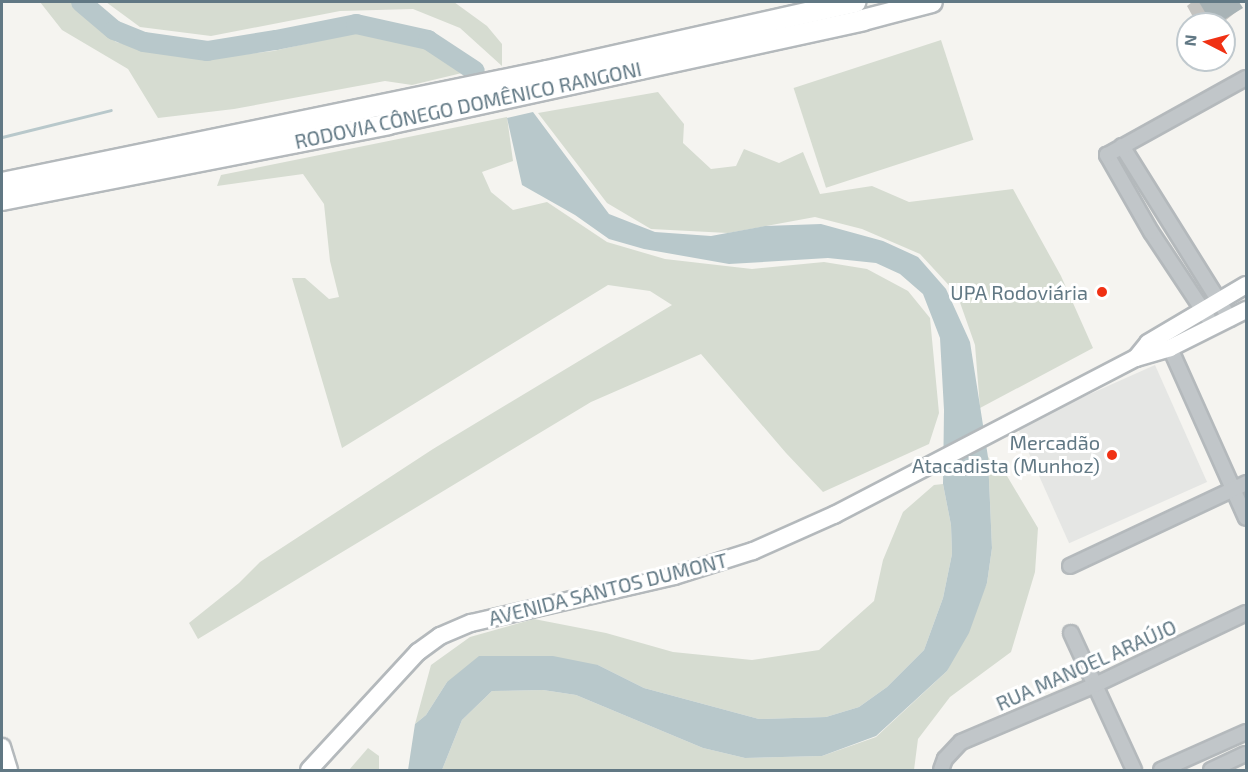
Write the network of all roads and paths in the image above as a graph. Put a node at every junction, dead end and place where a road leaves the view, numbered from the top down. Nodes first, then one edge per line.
1 (855, 2) edge
2 (932, 2) edge
3 (1246, 78) edge
4 (548, 80) junction
5 (1122, 146) junction
6 (94, 181) junction
7 (2, 183) edge
8 (2, 200) edge
9 (2, 208) edge
10 (1246, 285) edge
11 (1218, 301) junction
12 (1246, 310) edge
13 (1203, 311) junction
14 (1230, 319) junction
15 (1214, 327) junction
16 (1170, 348) junction
17 (1136, 358) junction
18 (1246, 483) edge
19 (1233, 489) junction
20 (1246, 518) edge
21 (1070, 566) dead end
22 (1246, 613) edge
23 (1071, 633) dead end
24 (1095, 685) junction
25 (1246, 732) edge
26 (2, 747) edge
27 (1246, 754) edge
28 (943, 765) edge
29 (9, 771) edge
30 (309, 771) edge
31 (1134, 771) edge
32 (1161, 771) edge
33 (1211, 771) edge

1 - 4 highway, RODOVIA CÔNEGO DOMÊNICO RANGONI
2 - 4 highway, RODOVIA CÔNEGO DOMÊNICO RANGONI
3 - 5 street
4 - 6 highway, RODOVIA CÔNEGO DOMÊNICO RANGONI
4 - 7 highway, RODOVIA CÔNEGO DOMÊNICO RANGONI
5 - 11 street
5 - 13 street
6 - 8 highway, RODOVIA CÔNEGO DOMÊNICO RANGONI
6 - 9 highway
10 - 11 main road, AVENIDA SANTOS DUMONT
11 - 13 main road, AVENIDA SANTOS DUMONT
11 - 14 street
12 - 14 main road, AVENIDA SANTOS DUMONT
13 - 15 street
13 - 17 main road, AVENIDA SANTOS DUMONT
14 - 15 main road, AVENIDA SANTOS DUMONT
15 - 16 main road, AVENIDA SANTOS DUMONT
16 - 17 main road, AVENIDA SANTOS DUMONT
16 - 19 street
17 - 30 main road, AVENIDA SANTOS DUMONT
18 - 19 street
19 - 20 street
19 - 21 street
22 - 24 street, RUA MANOEL ARAÚJO
23 - 24 street
24 - 28 street, RUA MANOEL ARAÚJO
24 - 31 street
25 - 32 street
26 - 29 main road
27 - 33 street

